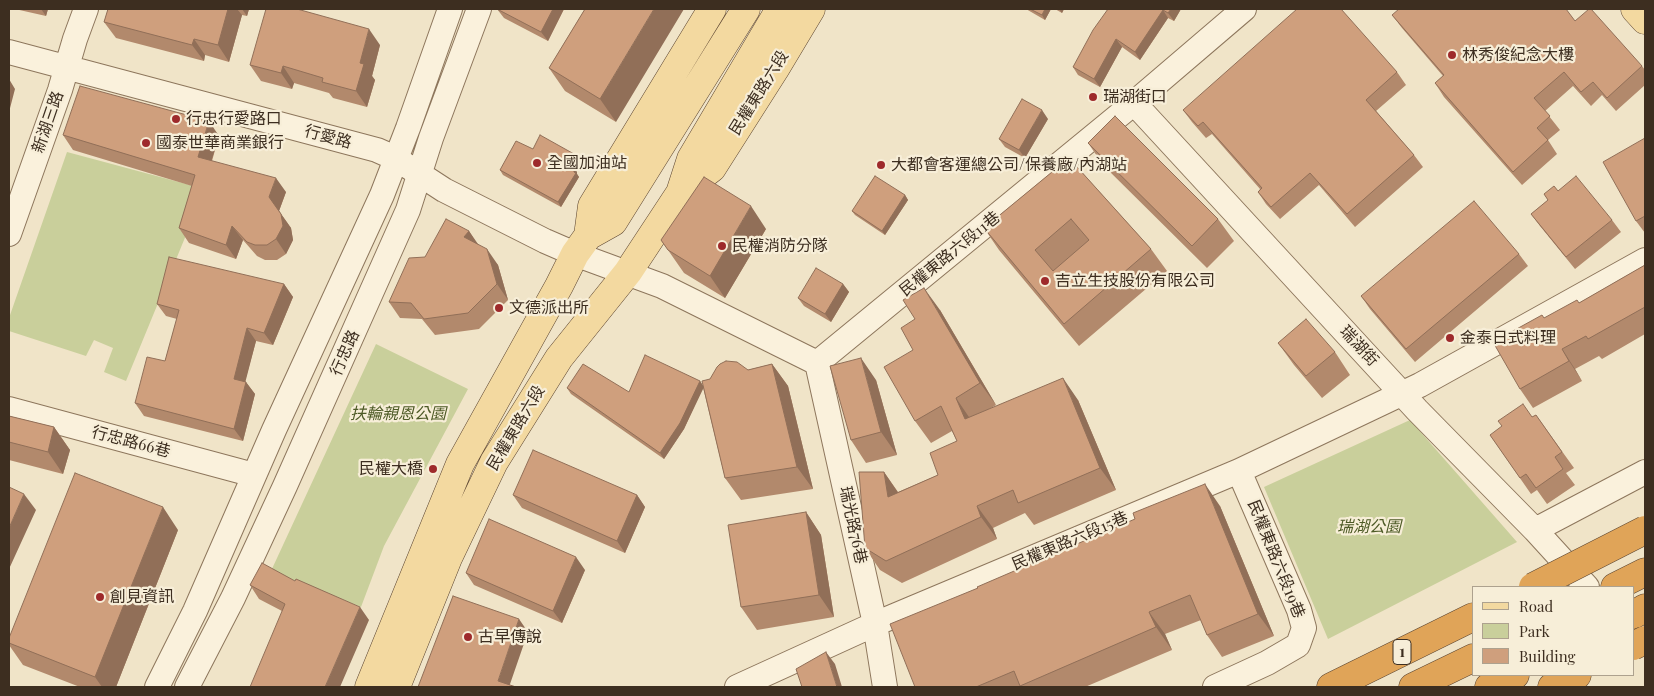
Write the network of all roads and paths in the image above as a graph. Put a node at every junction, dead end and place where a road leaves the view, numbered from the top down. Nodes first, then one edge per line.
1 (86, 9) edge
2 (450, 9) edge
3 (479, 9) edge
4 (712, 9) edge
5 (780, 9) edge
6 (811, 9) edge
7 (1244, 9) edge
8 (1635, 9) edge
9 (740, 19) edge
10 (1645, 20) edge
11 (9, 52) edge
12 (67, 67) junction
13 (1134, 103) junction
14 (396, 158) junction
15 (420, 173) junction
16 (680, 193) junction
17 (9, 234) edge
18 (582, 245) junction
19 (1645, 260) edge
20 (628, 272) junction
21 (817, 363) junction
22 (1402, 393) junction
23 (9, 409) edge
24 (1239, 471) junction
25 (1645, 472) edge
26 (254, 476) junction
27 (1535, 530) junction
28 (1645, 530) edge
29 (1645, 572) edge
30 (1536, 586) edge
31 (1586, 586) edge
32 (1617, 586) edge
33 (1645, 608) edge
34 (1634, 614) edge
35 (1472, 617) edge
36 (874, 624) junction
37 (1634, 639) edge
38 (1645, 652) edge
39 (1472, 658) edge
40 (1513, 676) edge
41 (1575, 676) edge
42 (157, 687) edge
43 (187, 687) edge
44 (369, 687) edge
45 (396, 687) edge
46 (737, 687) edge
47 (886, 687) edge
48 (1215, 687) edge
49 (1331, 687) edge
50 (1413, 687) edge
51 (1489, 687) edge
52 (1552, 687) edge

1 - 12 street, 新湖三路
2 - 14 street, 行忠路
3 - 15 street, 行忠路
4 - 18 main road, 民權東路六段
5 - 16 main road, 民權東路六段
6 - 16 main road, 民權東路六段
7 - 13 street, 民權東路六段11巷
8 - 10 main road
9 - 18 main road
11 - 12 street, 行愛路
12 - 14 street, 行愛路
12 - 17 street, 新湖三路
13 - 21 street, 民權東路六段11巷
13 - 22 street, 瑞湖街
14 - 15 street, 行愛路
14 - 26 street, 行忠路
15 - 18 street, 行愛路
15 - 43 street, 行忠路
16 - 20 main road, 民權東路六段
18 - 20 street, 行愛路
18 - 44 main road, 民權東路六段
19 - 22 street, 民權東路六段15巷
20 - 21 street
20 - 45 main road, 民權東路六段
21 - 36 street, 瑞光路76巷
22 - 24 street, 民權東路六段15巷
22 - 27 street, 瑞湖街
23 - 26 street, 行忠路66巷
24 - 36 street, 民權東路六段15巷
24 - 48 street, 民權東路六段19巷
25 - 27 street
26 - 42 street, 行忠路
27 - 31 street, 瑞湖街
28 - 30 highway, bridge
29 - 32 highway
33 - 34 highway
35 - 49 highway, 1
36 - 46 street, 民權東路六段15巷
36 - 47 street, 瑞光路76巷
37 - 38 street
39 - 50 highway, 1
40 - 51 highway
41 - 52 highway

